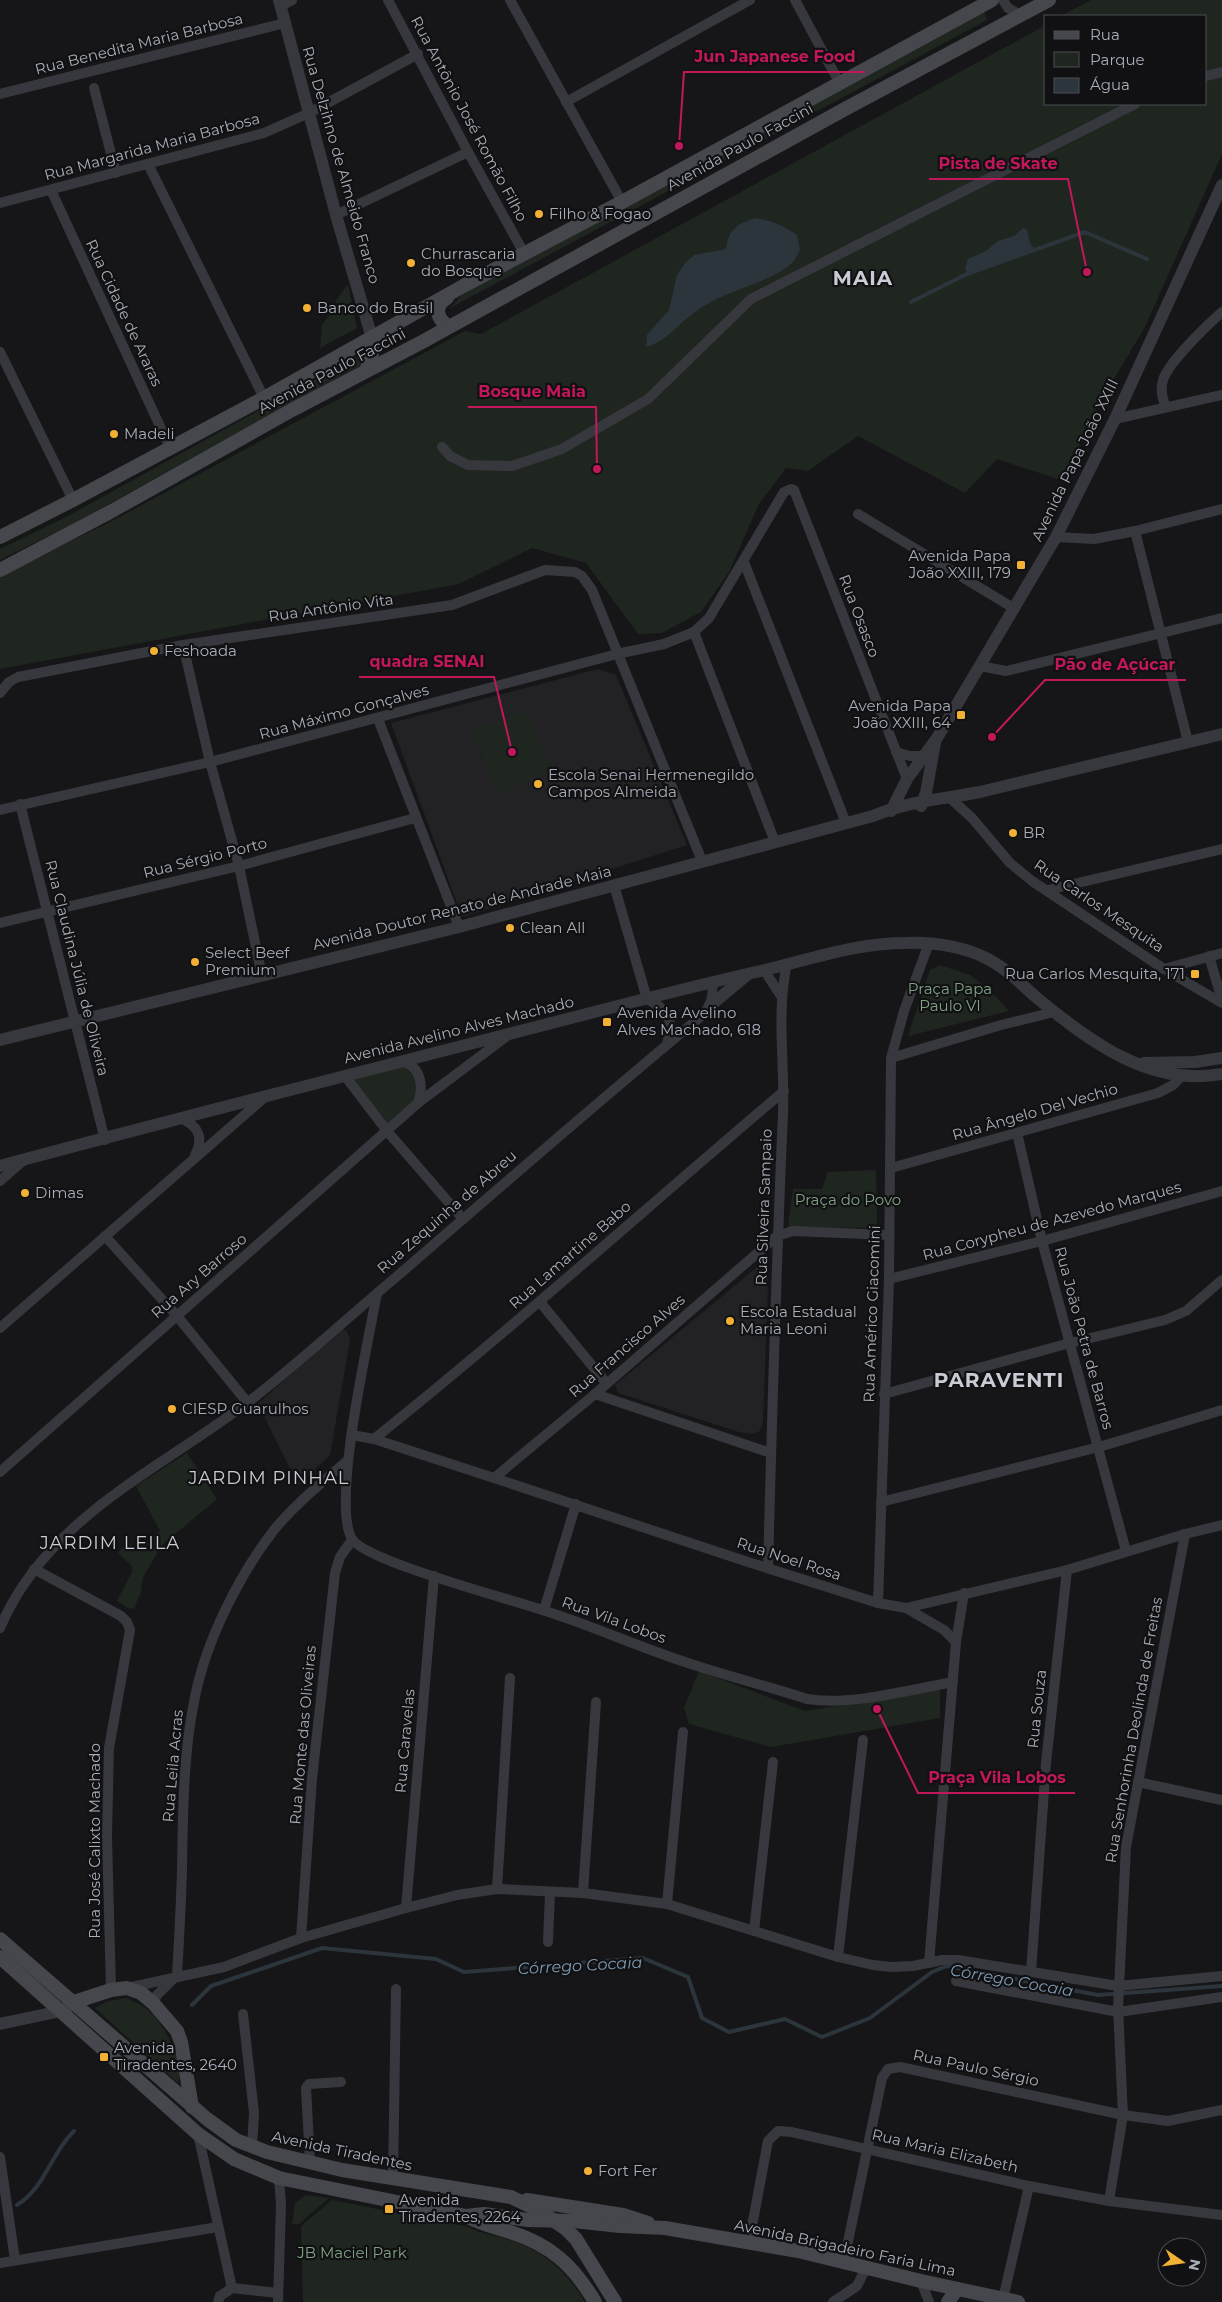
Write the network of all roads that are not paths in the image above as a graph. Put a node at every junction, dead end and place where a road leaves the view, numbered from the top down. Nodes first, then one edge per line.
1 (292, 0) edge
2 (388, 0) edge
3 (750, 0) edge
4 (795, 0) edge
5 (992, 0) edge
6 (1003, 0) edge
7 (1049, 0) edge
8 (514, 1) edge
9 (280, 3) edge
10 (1022, 15) junction
11 (285, 23) junction
12 (418, 54) junction
13 (1222, 72) edge
14 (1207, 76) edge
15 (839, 82) junction
16 (94, 88) dead end
17 (0, 94) edge
18 (566, 102) junction
19 (1133, 105) edge
20 (309, 113) junction
21 (468, 152) junction
22 (148, 164) junction
23 (116, 173) junction
24 (1222, 185) edge
25 (51, 190) junction
26 (622, 202) junction
27 (0, 203) edge
28 (336, 215) junction
29 (524, 253) junction
30 (464, 285) junction
31 (1222, 312) edge
32 (448, 326) junction
33 (372, 338) junction
34 (1, 358) edge
35 (366, 371) junction
36 (1222, 395) edge
37 (264, 398) junction
38 (1166, 407) junction
39 (1115, 419) junction
40 (442, 447) dead end
41 (170, 448) junction
42 (794, 490) joint
43 (74, 500) junction
44 (1222, 509) edge
45 (858, 514) dead end
46 (1059, 531) junction
47 (1135, 531) junction
48 (0, 537) edge
49 (744, 562) junction
50 (0, 570) edge
51 (733, 579) junction
52 (753, 587) junction
53 (1015, 609) junction
54 (1222, 618) edge
55 (694, 632) junction
56 (1161, 635) junction
57 (182, 645) junction
58 (617, 654) junction
59 (984, 665) junction
60 (0, 693) edge
61 (378, 719) junction
62 (1222, 734) edge
63 (937, 738) junction
64 (1188, 742) junction
65 (896, 752) junction
66 (922, 756) junction
67 (210, 762) junction
68 (907, 779) junction
69 (950, 798) junction
70 (20, 804) junction
71 (922, 804) junction
72 (0, 810) edge
73 (892, 812) junction
74 (415, 818) junction
75 (846, 823) junction
76 (775, 842) junction
77 (1222, 849) edge
78 (702, 861) junction
79 (239, 866) junction
80 (614, 885) junction
81 (1048, 890) junction
82 (48, 911) junction
83 (0, 923) edge
84 (459, 926) junction
85 (929, 943) junction
86 (1222, 953) edge
87 (1209, 956) junction
88 (788, 964) junction
89 (1164, 969) junction
90 (764, 970) junction
91 (750, 972) junction
92 (262, 976) junction
93 (712, 982) junction
94 (781, 996) junction
95 (647, 999) junction
96 (1222, 1002) edge
97 (710, 1006) junction
98 (1054, 1012) junction
99 (74, 1022) junction
100 (509, 1034) junction
101 (0, 1040) edge
102 (667, 1044) junction
103 (891, 1058) junction
104 (1222, 1058) edge
105 (398, 1062) junction
106 (1139, 1063) junction
107 (1222, 1074) edge
108 (345, 1076) junction
109 (1182, 1076) junction
110 (784, 1091) junction
111 (264, 1097) junction
112 (418, 1103) junction
113 (179, 1118) junction
114 (387, 1131) junction
115 (1017, 1133) junction
116 (104, 1140) junction
117 (194, 1157) junction
118 (25, 1160) junction
119 (0, 1166) edge
120 (892, 1168) junction
121 (0, 1181) edge
122 (1222, 1191) edge
123 (463, 1219) junction
124 (889, 1235) junction
125 (105, 1236) junction
126 (777, 1236) junction
127 (1042, 1241) junction
128 (889, 1279) junction
129 (1222, 1280) edge
130 (377, 1292) junction
131 (540, 1302) junction
132 (177, 1316) junction
133 (0, 1328) edge
134 (1070, 1343) junction
135 (607, 1384) junction
136 (595, 1394) junction
137 (884, 1394) junction
138 (247, 1402) junction
139 (1222, 1410) edge
140 (352, 1435) junction
141 (374, 1439) junction
142 (1099, 1447) junction
143 (771, 1453) junction
144 (348, 1460) junction
145 (0, 1472) edge
146 (494, 1478) junction
147 (881, 1502) junction
148 (576, 1504) junction
149 (1222, 1525) edge
150 (1185, 1534) junction
151 (352, 1540) junction
152 (1126, 1551) junction
153 (768, 1568) junction
154 (34, 1570) junction
155 (1067, 1570) junction
156 (434, 1576) junction
157 (964, 1594) junction
158 (878, 1603) junction
159 (906, 1608) junction
160 (544, 1610) junction
161 (0, 1628) edge
162 (956, 1642) junction
163 (510, 1678) dead end
164 (953, 1682) junction
165 (596, 1702) dead end
166 (683, 1732) dead end
167 (863, 1740) dead end
168 (773, 1762) dead end
169 (1138, 1782) junction
170 (1222, 1800) edge
171 (497, 1889) junction
172 (550, 1893) junction
173 (583, 1893) junction
174 (667, 1904) junction
175 (406, 1908) junction
176 (754, 1931) junction
177 (301, 1938) junction
178 (0, 1939) edge
179 (548, 1942) dead end
180 (0, 1957) edge
181 (838, 1957) junction
182 (928, 1963) junction
183 (1031, 1972) junction
184 (177, 1976) junction
185 (1222, 1976) edge
186 (956, 1981) dead end
187 (127, 1988) junction
188 (396, 1989) dead end
189 (1118, 1989) junction
190 (111, 1990) junction
191 (1222, 1998) edge
192 (74, 2002) junction
193 (153, 2003) junction
194 (1118, 2009) junction
195 (61, 2011) junction
196 (243, 2014) dead end
197 (0, 2024) edge
198 (341, 2082) dead end
199 (192, 2107) junction
200 (1222, 2110) edge
201 (1123, 2115) junction
202 (198, 2134) junction
203 (252, 2147) junction
204 (869, 2150) junction
205 (0, 2157) edge
206 (310, 2162) junction
207 (393, 2179) junction
208 (285, 2180) junction
209 (1029, 2186) junction
210 (511, 2198) junction
211 (3, 2199) edge
212 (1109, 2200) junction
213 (1222, 2215) edge
214 (466, 2216) junction
215 (556, 2220) junction
216 (218, 2228) junction
217 (665, 2228) junction
218 (749, 2242) junction
219 (15, 2260) junction
220 (844, 2261) junction
221 (0, 2263) edge
222 (866, 2268) junction
223 (921, 2281) junction
224 (232, 2288) junction
225 (958, 2289) junction
226 (278, 2298) edge
227 (1003, 2299) junction
228 (218, 2302) edge
229 (595, 2302) edge
230 (615, 2302) edge
231 (833, 2302) edge
232 (929, 2302) edge
233 (948, 2302) edge
234 (1018, 2302) edge

1 - 9 street
2 - 12 street, Rua Antônio José Romão Filho
3 - 18 street
4 - 15 street
5 - 15 main road, Avenida Paulo Faccini
6 - 10 street
7 - 10 main road, Avenida Paulo Faccini
8 - 18 street
9 - 11 street, Rua Delzihno de Almeido Franco
10 - 32 main road, Avenida Paulo Faccini
11 - 17 street, Rua Benedita Maria Barbosa
11 - 20 street, Rua Delzihno de Almeido Franco
12 - 20 street, Rua Margarida Maria Barbosa
12 - 21 street, Rua Antônio José Romão Filho
13 - 14 street
15 - 26 main road, Avenida Paulo Faccini
16 - 23 street
18 - 26 street
19 - 40 street
20 - 22 street, Rua Margarida Maria Barbosa
20 - 28 street, Rua Delzihno de Almeido Franco
21 - 28 street
21 - 29 street, Rua Antônio José Romão Filho
22 - 23 street, Rua Margarida Maria Barbosa
22 - 37 street
23 - 25 street, Rua Margarida Maria Barbosa
24 - 39 street, Avenida Papa João XXIII
25 - 27 street, Rua Margarida Maria Barbosa
25 - 41 street, Rua Cidade de Araras
26 - 29 main road, Avenida Paulo Faccini
28 - 33 street, Rua Delzihno de Almeido Franco
29 - 30 main road, Avenida Paulo Faccini
30 - 32 main road
30 - 33 main road, Avenida Paulo Faccini
31 - 38 street
32 - 35 main road, Avenida Paulo Faccini
33 - 35 main road
33 - 37 main road, Avenida Paulo Faccini
34 - 43 street
35 - 50 main road, Avenida Paulo Faccini
36 - 38 street
37 - 41 main road, Avenida Paulo Faccini
38 - 39 street
39 - 46 street, Avenida Papa João XXIII
41 - 43 main road, Avenida Paulo Faccini
42 - 49 street, Rua Máximo Gonçalves
42 - 65 street, Rua Osasco
43 - 48 main road, Avenida Paulo Faccini
44 - 47 street
45 - 53 street
46 - 47 street
46 - 53 street, Avenida Papa João XXIII
47 - 56 street
49 - 51 street, Rua Máximo Gonçalves
49 - 52 street
51 - 52 street
51 - 55 street, Rua Máximo Gonçalves
52 - 75 street
53 - 59 street, Avenida Papa João XXIII
54 - 56 street
55 - 58 street, Rua Máximo Gonçalves
55 - 76 street
56 - 59 street
56 - 64 street
57 - 58 street, Rua Antônio Vita
57 - 60 street, Rua Antônio Vita
57 - 67 street
58 - 61 street, Rua Máximo Gonçalves
58 - 78 street, Rua Antônio Vita
59 - 63 street, Avenida Papa João XXIII
61 - 67 street, Rua Máximo Gonçalves
61 - 74 street
62 - 64 street, Avenida Doutor Renato de Andrade Maia
63 - 66 street, Avenida Papa João XXIII
63 - 71 street, Avenida Papa João XXIII
64 - 69 street, Avenida Doutor Renato de Andrade Maia
65 - 66 street
65 - 68 street, Rua Osasco
66 - 68 street, Avenida Papa João XXIII
67 - 70 street, Rua Máximo Gonçalves
67 - 79 street
68 - 73 street, Avenida Papa João XXIII
69 - 71 street, Avenida Doutor Renato de Andrade Maia
69 - 81 street, Rua Carlos Mesquita
70 - 72 street, Rua Máximo Gonçalves
70 - 82 street, Rua Claudina Júlia de Oliveira
71 - 73 street, Avenida Doutor Renato de Andrade Maia
73 - 75 street, Avenida Doutor Renato de Andrade Maia
74 - 79 street, Rua Sérgio Porto
74 - 84 street
75 - 76 street, Avenida Doutor Renato de Andrade Maia
76 - 78 street, Avenida Doutor Renato de Andrade Maia
77 - 81 street
78 - 80 street, Avenida Doutor Renato de Andrade Maia
79 - 82 street, Rua Sérgio Porto
79 - 92 street
80 - 84 street, Avenida Doutor Renato de Andrade Maia
80 - 95 street
81 - 89 street, Rua Carlos Mesquita
82 - 83 street, Rua Sérgio Porto
82 - 99 street, Rua Claudina Júlia de Oliveira
84 - 92 street, Avenida Doutor Renato de Andrade Maia
85 - 88 street, Avenida Avelino Alves Machado
85 - 98 street, Avenida Avelino Alves Machado
85 - 103 street, Rua Américo Giacomini
86 - 87 street
87 - 89 street
87 - 96 street
88 - 90 street, Avenida Avelino Alves Machado
88 - 94 street, Rua Silveira Sampaio
89 - 96 street, Rua Carlos Mesquita
90 - 91 street, Avenida Avelino Alves Machado
90 - 94 street
91 - 93 street, Avenida Avelino Alves Machado
91 - 97 street
92 - 99 street, Avenida Doutor Renato de Andrade Maia
93 - 95 street, Avenida Avelino Alves Machado
93 - 97 street
94 - 110 street, Rua Silveira Sampaio
95 - 100 street, Avenida Avelino Alves Machado
95 - 102 street
97 - 102 street, Rua Zequinha de Abreu
98 - 103 street
98 - 106 street, Avenida Avelino Alves Machado
99 - 101 street, Avenida Doutor Renato de Andrade Maia
99 - 116 street, Rua Claudina Júlia de Oliveira
100 - 105 street, Avenida Avelino Alves Machado
100 - 112 street, Rua Ary Barroso
102 - 123 street, Rua Zequinha de Abreu
103 - 120 street, Rua Américo Giacomini
104 - 106 street
105 - 108 street, Avenida Avelino Alves Machado
105 - 112 street
106 - 109 street, Avenida Avelino Alves Machado
107 - 109 street, Avenida Avelino Alves Machado
108 - 111 street, Avenida Avelino Alves Machado
108 - 114 street
109 - 115 street, Rua Ângelo Del Vechio
110 - 126 street, Rua Silveira Sampaio
110 - 131 street, Rua Lamartine Babo
111 - 113 street, Avenida Avelino Alves Machado
111 - 117 street
112 - 114 street, Rua Ary Barroso
113 - 116 street, Avenida Avelino Alves Machado
113 - 117 street
114 - 123 street
114 - 132 street, Rua Ary Barroso
115 - 120 street, Rua Ângelo Del Vechio
115 - 127 street, Rua João Petra de Barros
116 - 118 street, Avenida Avelino Alves Machado
117 - 125 street
118 - 119 street, Avenida Avelino Alves Machado
118 - 121 street
120 - 124 street, Rua Américo Giacomini
122 - 127 street, Rua Corypheu de Azevedo Marques
123 - 130 street, Rua Zequinha de Abreu
124 - 126 street
124 - 128 street, Rua Américo Giacomini
125 - 132 street
125 - 133 street
126 - 135 street, Rua Francisco Alves
126 - 143 street, Rua Silveira Sampaio
127 - 128 street, Rua Corypheu de Azevedo Marques
127 - 134 street, Rua João Petra de Barros
128 - 137 street, Rua Américo Giacomini
129 - 134 street
130 - 138 street, Rua Zequinha de Abreu
130 - 140 street
131 - 135 street
131 - 141 street, Rua Lamartine Babo
132 - 138 street
132 - 145 street, Rua Ary Barroso
134 - 137 street
134 - 142 street, Rua João Petra de Barros
135 - 136 street, Rua Francisco Alves
136 - 143 street
136 - 146 street, Rua Francisco Alves
137 - 147 street, Rua Américo Giacomini
138 - 154 street, Rua Zequinha de Abreu
139 - 142 street
140 - 141 street, Rua Noel Rosa
140 - 144 street
141 - 146 street, Rua Noel Rosa
142 - 147 street
142 - 152 street, Rua João Petra de Barros
143 - 153 street, Rua Silveira Sampaio
144 - 151 street
144 - 184 street, Rua Leila Acras
146 - 148 street, Rua Noel Rosa
147 - 158 street, Rua Américo Giacomini
148 - 153 street, Rua Noel Rosa
148 - 160 street
149 - 150 street, Rua Noel Rosa
150 - 152 street, Rua Noel Rosa
150 - 169 street, Rua Senhorinha Deolinda de Freitas
151 - 156 street, Rua Vila Lobos
151 - 177 street, Rua Monte das Oliveiras
152 - 155 street, Rua Noel Rosa
153 - 158 street, Rua Noel Rosa
154 - 161 street, Rua Zequinha de Abreu
154 - 190 street, Rua José Calixto Machado
155 - 157 street, Rua Noel Rosa
155 - 183 street, Rua Souza
156 - 160 street, Rua Vila Lobos
156 - 175 street, Rua Caravelas
157 - 159 street, Rua Noel Rosa
157 - 162 street
158 - 159 street, Rua Noel Rosa
159 - 162 street
160 - 164 street, Rua Vila Lobos
162 - 164 street
163 - 171 street
164 - 182 street
165 - 173 street
166 - 174 street
167 - 181 street
168 - 176 street
169 - 170 street
169 - 189 street, Rua Senhorinha Deolinda de Freitas
171 - 172 street
171 - 175 street
172 - 173 street
172 - 179 street
173 - 174 street
174 - 176 street
175 - 177 street
176 - 181 street
177 - 184 street
178 - 192 main road, Avenida Tiradentes
180 - 195 main road
181 - 182 street
182 - 183 street
183 - 189 street
184 - 187 street
184 - 193 street
185 - 189 street
186 - 194 street
187 - 190 main road
187 - 193 main road
188 - 207 street
189 - 194 street, Rua Senhorinha Deolinda de Freitas
190 - 192 main road
191 - 194 street
192 - 195 street
192 - 199 main road, Avenida Tiradentes
193 - 199 main road
194 - 201 street, Rua Senhorinha Deolinda de Freitas
195 - 197 street
195 - 202 main road
196 - 203 street
198 - 206 street
199 - 203 main road, Avenida Tiradentes
200 - 201 street, Rua Paulo Sérgio
201 - 204 street, Rua Paulo Sérgio
201 - 212 street, Rua Senhorinha Deolinda de Freitas
202 - 208 main road
202 - 216 street
203 - 206 main road, Avenida Tiradentes
204 - 209 street, Rua Maria Elizabeth
204 - 218 street, Rua Maria Elizabeth
204 - 220 street, Rua Paulo Sérgio
205 - 211 street
206 - 207 main road, Avenida Tiradentes
207 - 210 main road, Avenida Tiradentes
208 - 214 main road
208 - 226 street
209 - 212 street, Rua Maria Elizabeth
209 - 227 street
210 - 215 main road, Avenida Tiradentes
210 - 217 main road, Avenida Brigadeiro Faria Lima
211 - 219 street
212 - 213 street, Rua Maria Elizabeth
214 - 215 main road, Avenida Brigadeiro Faria Lima
214 - 229 main road
215 - 217 main road, Avenida Brigadeiro Faria Lima
215 - 230 main road, Avenida Tiradentes
216 - 219 street
216 - 224 street
217 - 218 main road, Avenida Brigadeiro Faria Lima
218 - 220 main road, Avenida Brigadeiro Faria Lima
219 - 221 street
220 - 222 main road, Avenida Brigadeiro Faria Lima
222 - 223 main road, Avenida Brigadeiro Faria Lima
222 - 231 street
223 - 225 main road, Avenida Brigadeiro Faria Lima
223 - 232 street
224 - 226 street
224 - 228 street
225 - 227 main road, Avenida Brigadeiro Faria Lima
225 - 233 main road
227 - 234 main road, Avenida Brigadeiro Faria Lima

